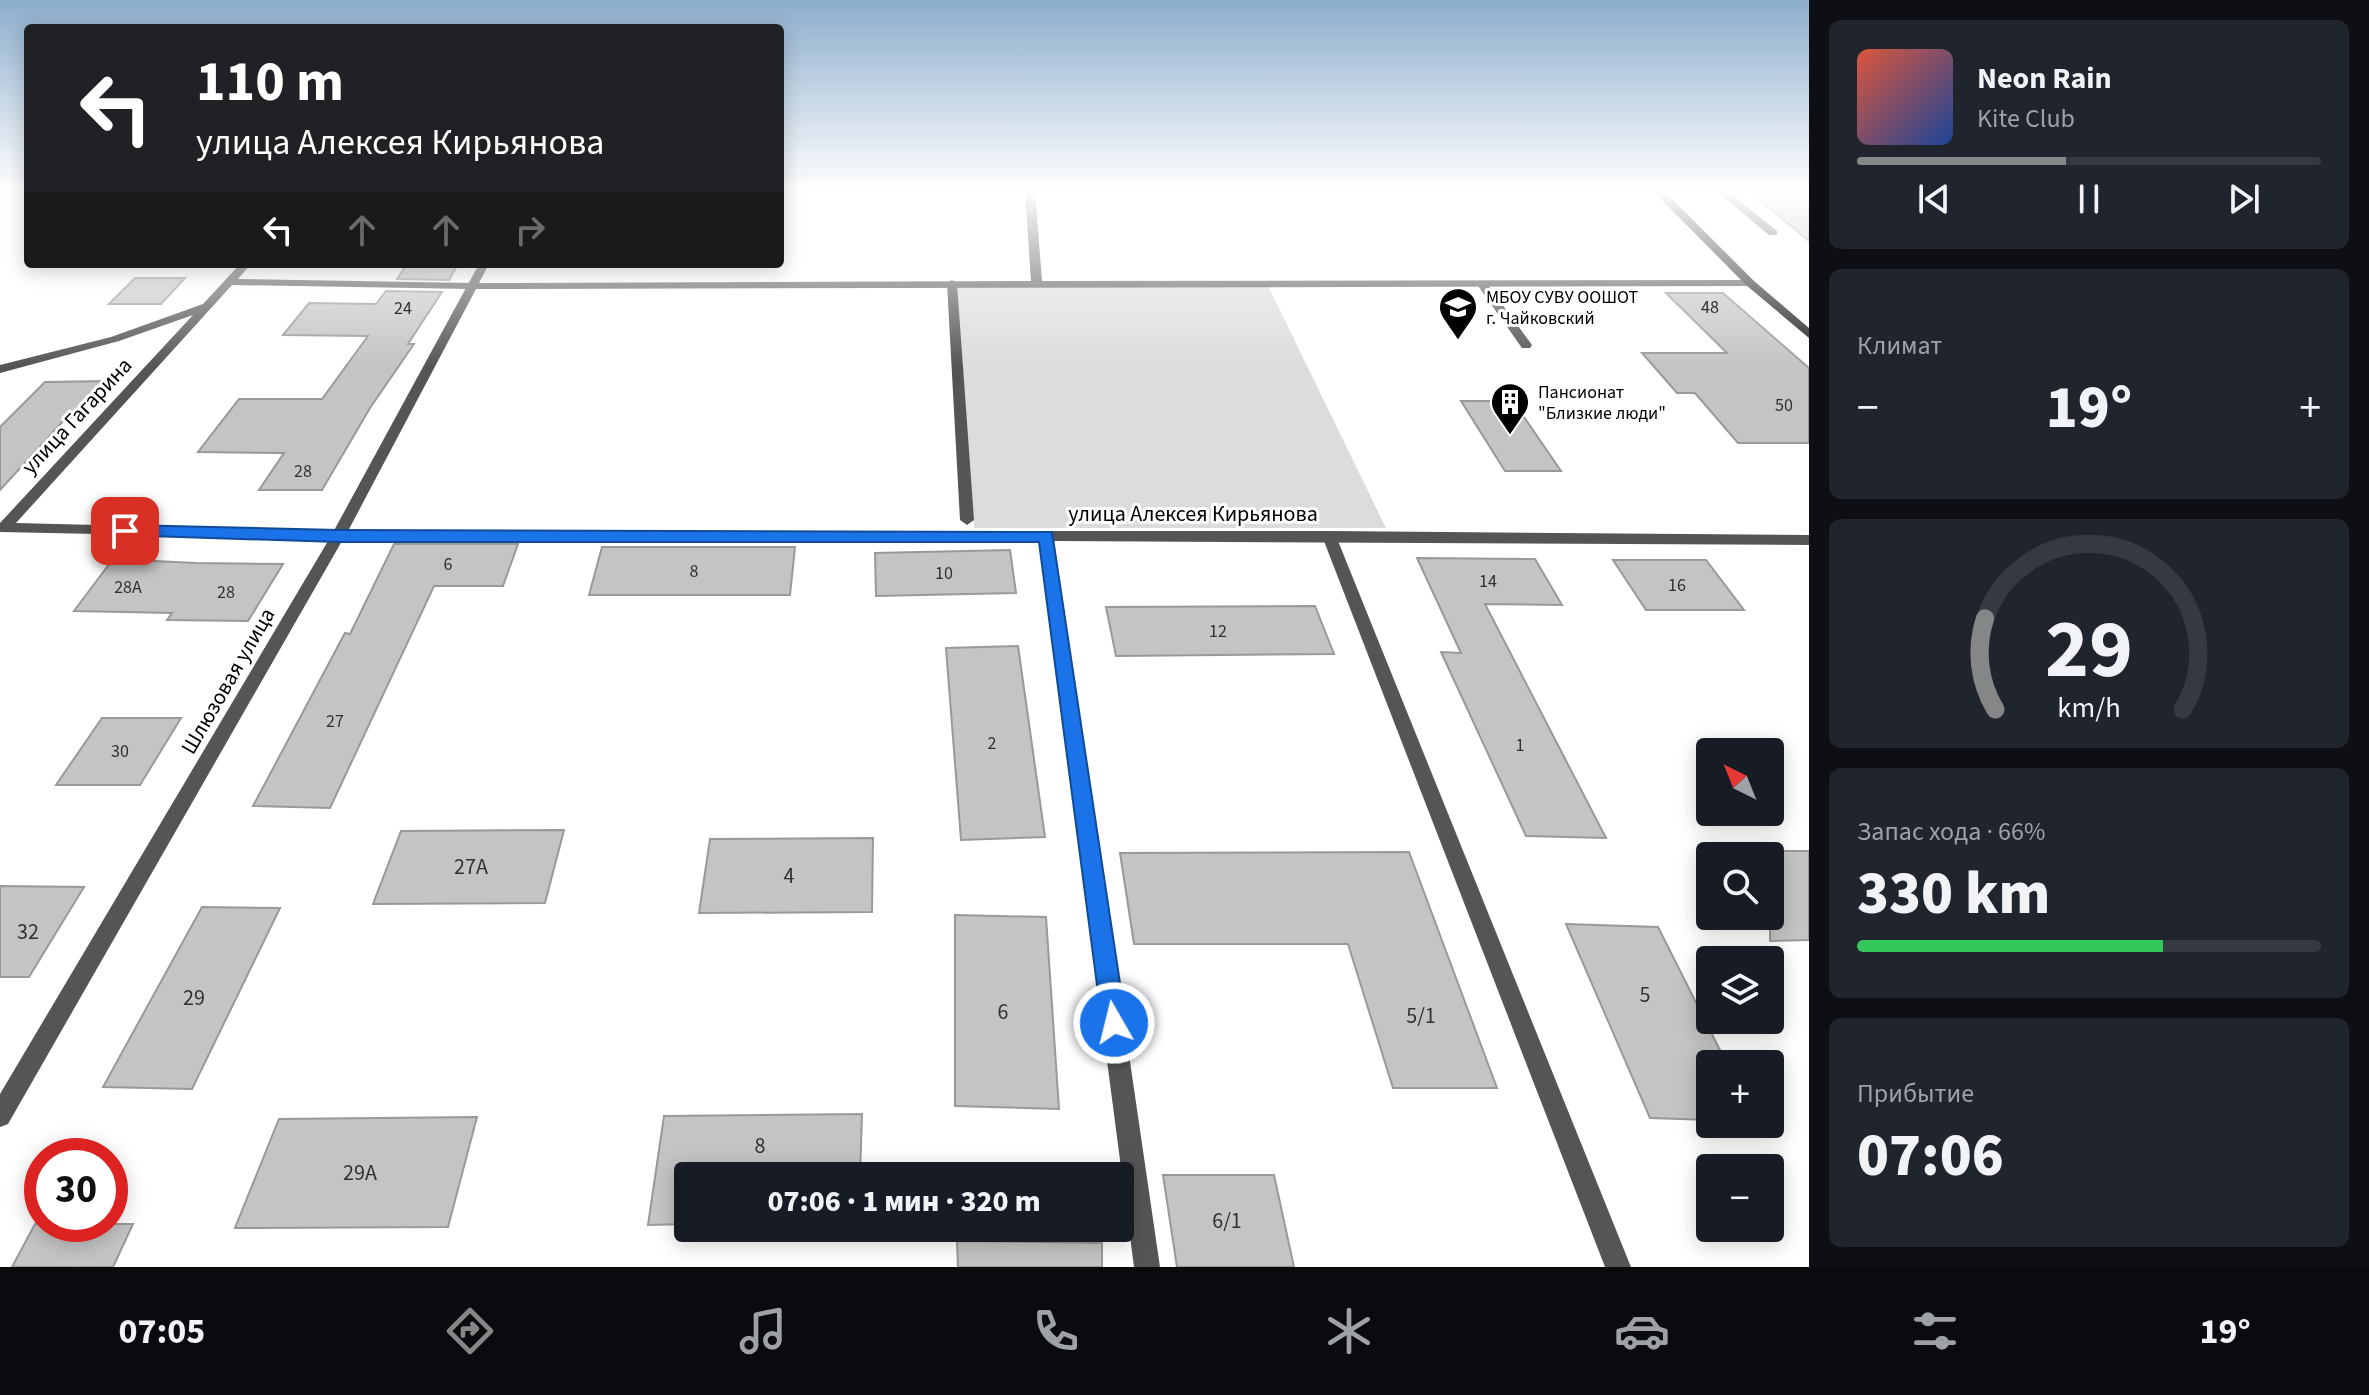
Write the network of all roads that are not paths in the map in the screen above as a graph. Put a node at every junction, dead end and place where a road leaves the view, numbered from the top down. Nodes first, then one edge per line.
1 (1034, 249) edge
2 (1716, 249) edge
3 (243, 268) edge
4 (482, 268) edge
5 (231, 282) junction
6 (952, 283) junction
7 (1037, 283) junction
8 (1481, 283) junction
9 (1750, 283) junction
10 (472, 286) junction
11 (210, 305) junction
12 (1809, 334) edge
13 (1526, 345) dead end
14 (0, 369) edge
15 (967, 520) dead end
16 (338, 536) junction
17 (1046, 536) junction
18 (1329, 536) junction
19 (1809, 540) edge
20 (0, 1116) edge
21 (1147, 1267) edge
22 (1618, 1267) edge

1 - 7 street
2 - 9 main road
3 - 5 street, улица Гагарина
4 - 10 street, Шлюзовая улица
5 - 10 street
5 - 11 street, улица Гагарина
6 - 7 street
6 - 10 street
6 - 15 street
7 - 8 street
8 - 9 street
8 - 13 street
9 - 12 main road
10 - 16 street, Шлюзовая улица
11 - 14 street
11 - 16 street, улица Гагарина
16 - 17 street, улица Алексея Кирьянова
16 - 20 street, Шлюзовая улица
17 - 18 street, улица Алексея Кирьянова
17 - 21 street
18 - 19 street, улица Алексея Кирьянова
18 - 22 street

